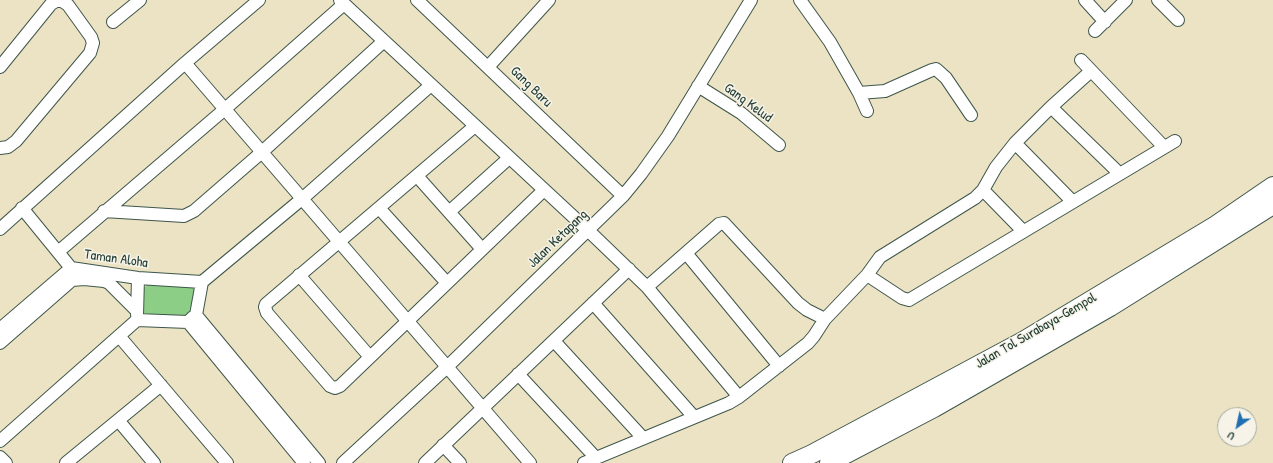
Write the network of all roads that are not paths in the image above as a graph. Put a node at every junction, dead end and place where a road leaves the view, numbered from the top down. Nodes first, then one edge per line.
1 (140, 0) edge
2 (259, 0) edge
3 (417, 0) edge
4 (549, 0) edge
5 (751, 0) edge
6 (800, 0) edge
7 (1085, 0) edge
8 (1126, 0) edge
9 (1158, 0) edge
10 (342, 2) edge
11 (1178, 20) dead end
12 (113, 22) dead end
13 (1105, 22) junction
14 (1095, 31) dead end
15 (384, 41) junction
16 (1080, 60) dead end
17 (185, 63) junction
18 (0, 67) edge
19 (488, 67) junction
20 (1091, 71) junction
21 (431, 85) junction
22 (698, 86) junction
23 (859, 93) junction
24 (1051, 107) junction
25 (225, 109) junction
26 (866, 111) dead end
27 (971, 115) dead end
28 (475, 126) junction
29 (1175, 141) dead end
30 (1015, 143) junction
31 (779, 145) dead end
32 (1164, 147) junction
33 (0, 148) edge
34 (262, 152) junction
35 (509, 158) junction
36 (1120, 174) junction
37 (417, 176) junction
38 (1273, 186) edge
39 (544, 190) junction
40 (983, 190) junction
41 (624, 196) junction
42 (302, 198) junction
43 (1073, 202) junction
44 (1273, 205) edge
45 (22, 208) junction
46 (379, 208) junction
47 (104, 211) junction
48 (449, 212) junction
49 (0, 229) edge
50 (588, 230) junction
51 (1023, 232) junction
52 (340, 241) junction
53 (482, 250) junction
54 (58, 252) junction
55 (686, 253) junction
56 (71, 268) junction
57 (629, 269) junction
58 (867, 275) junction
59 (299, 276) junction
60 (138, 278) junction
61 (202, 282) junction
62 (447, 283) junction
63 (647, 287) junction
64 (594, 303) junction
65 (137, 316) junction
66 (192, 319) junction
67 (825, 319) junction
68 (408, 321) junction
69 (0, 329) edge
70 (119, 336) junction
71 (554, 341) junction
72 (0, 344) edge
73 (370, 357) junction
74 (779, 366) junction
75 (447, 367) junction
76 (518, 374) junction
77 (160, 385) junction
78 (739, 397) junction
79 (483, 408) junction
80 (694, 417) junction
81 (118, 420) junction
82 (643, 438) junction
83 (0, 441) edge
84 (444, 445) junction
85 (0, 457) edge
86 (596, 458) junction
87 (79, 459) edge
88 (6, 463) edge
89 (66, 463) edge
90 (154, 463) edge
91 (227, 463) edge
92 (304, 463) edge
93 (319, 463) edge
94 (343, 463) edge
95 (424, 463) edge
96 (460, 463) edge
97 (530, 463) edge
98 (584, 463) edge
99 (792, 463) edge
100 (829, 463) edge

1 - 12 street
2 - 17 street
3 - 19 street, Gang Baru
4 - 19 street
5 - 22 street, Jalan Ketapang
6 - 23 street
7 - 13 street
8 - 13 street
9 - 11 street
10 - 15 street
10 - 25 street
13 - 14 street
15 - 21 street
15 - 34 street
16 - 20 street
17 - 25 street
17 - 45 street
18 - 33 street
19 - 41 street, Gang Baru
20 - 24 street
20 - 32 street
21 - 28 street
21 - 42 street
22 - 31 street, Gang Kelud
22 - 41 street, Jalan Ketapang
23 - 26 street
23 - 27 street
24 - 30 street
24 - 36 street
25 - 34 street
25 - 47 street
28 - 35 street
28 - 37 street
29 - 32 street
30 - 40 street
30 - 43 street
32 - 36 street
34 - 42 street
34 - 47 street
35 - 39 street
35 - 48 street
36 - 43 street
37 - 46 street
37 - 48 street
38 - 99 highway, Jalan Tol Surabaya–Gempol
39 - 50 street
39 - 53 street
40 - 51 street
40 - 58 street
41 - 50 street, Jalan Ketapang
42 - 52 street
42 - 61 street
43 - 51 street
44 - 100 highway, Jalan Tol Surabaya–Gempol
45 - 49 street
45 - 54 street
46 - 52 street
46 - 62 street
47 - 54 street
48 - 53 street
50 - 57 street
50 - 75 street, Jalan Ketapang
51 - 58 street
52 - 59 street
52 - 68 street
53 - 62 street
54 - 56 street
55 - 63 street
55 - 67 street
55 - 74 street
56 - 60 street, Taman Aloha
56 - 69 street, Taman Aloha
57 - 63 street
57 - 64 street
58 - 67 street
59 - 73 street
59 - 73 street
60 - 61 street, Taman Aloha
60 - 65 street
61 - 66 street
62 - 68 street
63 - 78 street
64 - 71 street
64 - 80 street
65 - 66 street
65 - 70 street
65 - 72 street, Taman Aloha
66 - 92 street
66 - 93 street
67 - 74 street
68 - 73 street
68 - 75 street
70 - 77 street
70 - 83 street
71 - 76 street
71 - 82 street
74 - 78 street
75 - 79 street
75 - 94 street, Jalan Ketapang
76 - 79 street
76 - 86 street
77 - 81 street
77 - 91 street
78 - 80 street
79 - 84 street
79 - 97 street
80 - 82 street
81 - 87 street
81 - 90 street
82 - 86 street
84 - 95 street
84 - 96 street
85 - 88 street
86 - 98 street
87 - 89 street

